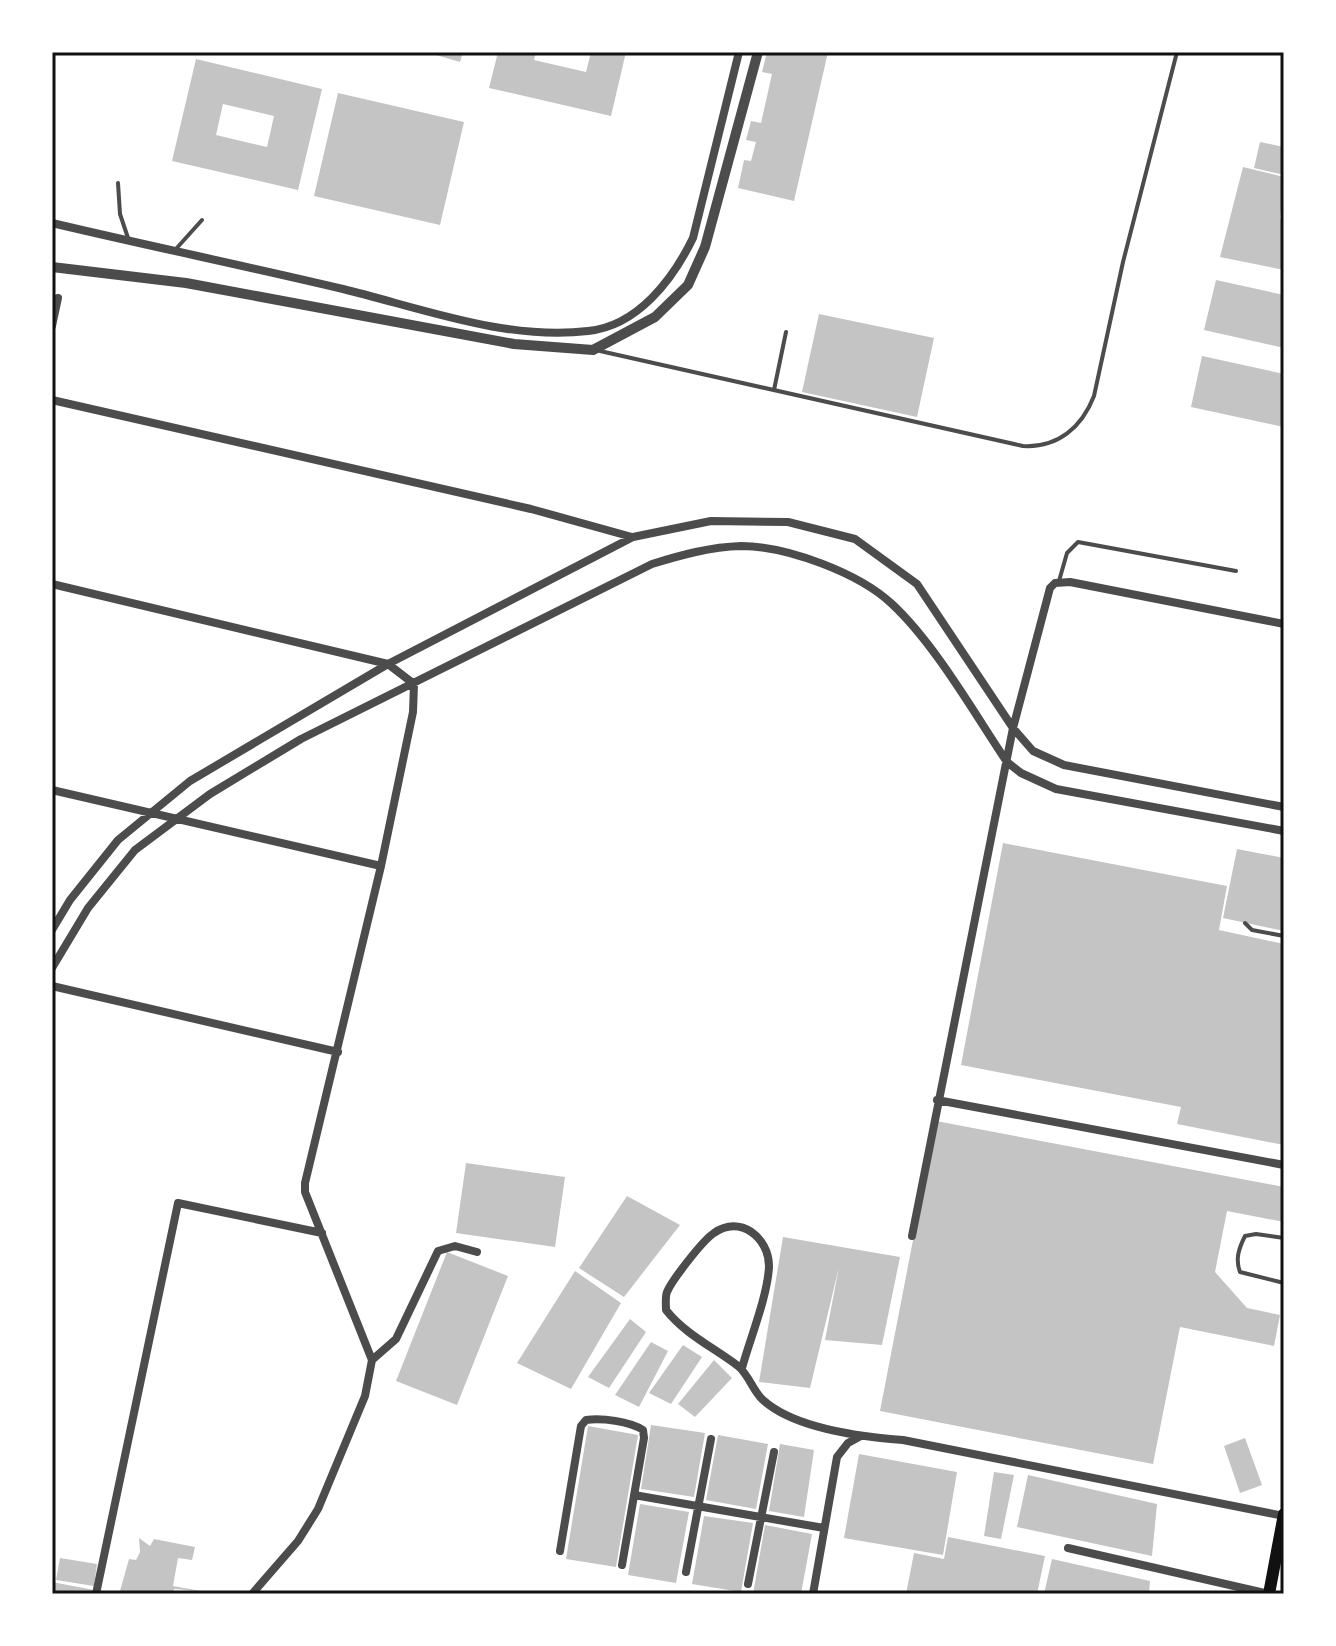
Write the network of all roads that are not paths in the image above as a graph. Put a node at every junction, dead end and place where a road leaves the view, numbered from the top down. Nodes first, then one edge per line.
1 (739, 52) edge
2 (758, 52) edge
3 (1177, 52) edge
4 (118, 183) dead end
5 (202, 220) dead end
6 (52, 223) edge
7 (131, 241) junction
8 (175, 250) junction
9 (52, 267) edge
10 (58, 298) dead end
11 (52, 326) edge
12 (786, 332) dead end
13 (593, 350) junction
14 (774, 390) junction
15 (52, 400) edge
16 (633, 537) junction
17 (1236, 571) dead end
18 (1057, 582) junction
19 (52, 584) edge
20 (1284, 624) edge
21 (388, 664) junction
22 (414, 684) junction
23 (1013, 728) junction
24 (1007, 762) junction
25 (52, 790) edge
26 (1284, 807) edge
27 (149, 812) junction
28 (176, 817) junction
29 (1284, 831) edge
30 (381, 866) junction
31 (1245, 923) dead end
32 (52, 930) edge
33 (1284, 936) edge
34 (52, 968) edge
35 (52, 986) edge
36 (338, 1052) junction
37 (937, 1100) junction
38 (1284, 1165) edge
39 (322, 1233) junction
40 (912, 1236) dead end
41 (1284, 1238) edge
42 (477, 1252) dead end
43 (1284, 1283) edge
44 (372, 1360) junction
45 (742, 1368) junction
46 (860, 1437) junction
47 (711, 1439) dead end
48 (774, 1452) dead end
49 (634, 1495) junction
50 (698, 1506) junction
51 (1284, 1515) edge
52 (761, 1517) junction
53 (824, 1528) junction
54 (1068, 1548) dead end
55 (560, 1551) dead end
56 (622, 1565) dead end
57 (686, 1572) dead end
58 (748, 1584) dead end
59 (96, 1594) edge
60 (252, 1594) edge
61 (813, 1594) edge
62 (1269, 1594) edge

1 - 8 street
2 - 13 street
3 - 14 lane
4 - 7 lane
5 - 8 lane
6 - 7 street
7 - 8 street
9 - 13 street
10 - 11 street
12 - 14 lane
13 - 14 lane
15 - 16 street
16 - 21 street
16 - 23 street
17 - 18 lane
18 - 20 street
18 - 23 street
19 - 21 street
21 - 22 street
21 - 27 street
22 - 24 street
22 - 28 street
22 - 30 street
23 - 24 street
23 - 26 street
24 - 29 street
24 - 37 street
25 - 27 street
27 - 28 street
27 - 32 street
28 - 30 street
28 - 34 street
30 - 36 street
31 - 33 lane
35 - 36 street
36 - 39 street
37 - 38 street
37 - 40 street
39 - 44 street
39 - 59 street
41 - 43 lane
42 - 44 street
44 - 60 street
45 - 45 street
45 - 46 street
46 - 51 street
46 - 53 street
47 - 50 street
48 - 52 street
49 - 50 street
49 - 55 street
49 - 56 street
50 - 52 street
50 - 57 street
51 - 62 main road
52 - 53 street
52 - 58 street
53 - 61 street
54 - 62 street

